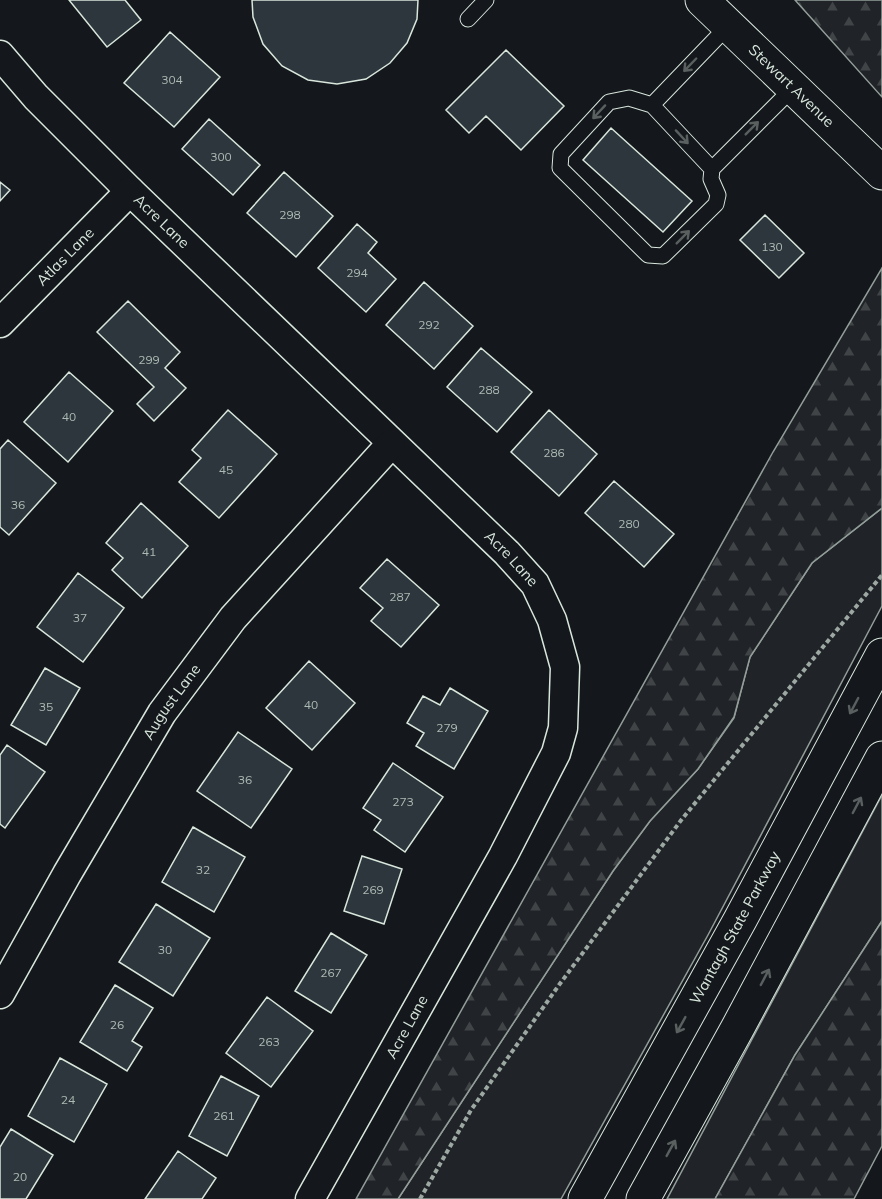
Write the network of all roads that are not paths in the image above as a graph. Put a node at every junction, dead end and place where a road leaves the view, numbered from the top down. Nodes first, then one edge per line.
1 (486, 0) edge
2 (702, 0) edge
3 (468, 19) dead end
4 (729, 25) junction
5 (0, 55) edge
6 (793, 88) junction
7 (652, 105) junction
8 (712, 169) junction
9 (882, 173) edge
10 (130, 191) junction
11 (0, 323) edge
12 (391, 444) junction
13 (882, 655) edge
14 (882, 758) edge
15 (0, 994) edge
16 (310, 1199) edge
17 (585, 1199) edge
18 (643, 1199) edge

1 - 3 lane
2 - 4 main road, Stewart Avenue
4 - 6 main road, Stewart Avenue
4 -> 7 lane
5 - 10 street, Acre Lane
8 -> 6 lane
6 - 9 main road, Stewart Avenue
7 -> 8 lane
7 -> 8 lane
10 - 11 street, Atlas Lane
10 - 12 street, Acre Lane
12 - 15 street, August Lane
12 - 16 street, Acre Lane
13 -> 17 main road, Wantagh State Parkway
18 -> 14 main road

